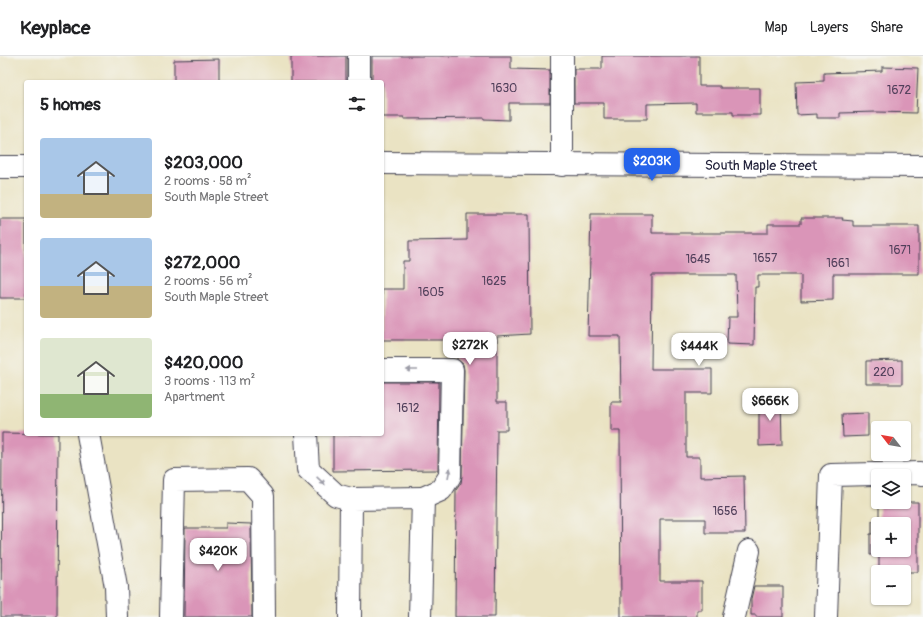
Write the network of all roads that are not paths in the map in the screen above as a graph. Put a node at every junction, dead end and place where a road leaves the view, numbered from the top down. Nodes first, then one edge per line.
1 (359, 56) edge
2 (562, 56) edge
3 (359, 80) edge
4 (384, 164) edge
5 (562, 165) junction
6 (923, 166) edge
7 (0, 167) edge
8 (24, 167) edge
9 (384, 370) edge
10 (88, 436) edge
11 (306, 436) edge
12 (923, 474) edge
13 (423, 498) junction
14 (351, 499) junction
15 (749, 551) dead end
16 (117, 617) edge
17 (171, 617) edge
18 (264, 617) edge
19 (350, 617) edge
20 (420, 617) edge
21 (734, 617) edge
22 (826, 617) edge

1 - 3 street
2 - 5 street
4 - 5 street, South Maple Street
5 - 6 street, South Maple Street
7 - 8 street
13 -> 9 street
10 - 16 street
11 -> 14 street
12 - 22 street
13 - 14 street
13 - 20 street
14 - 19 street
15 - 21 street
17 - 18 street

